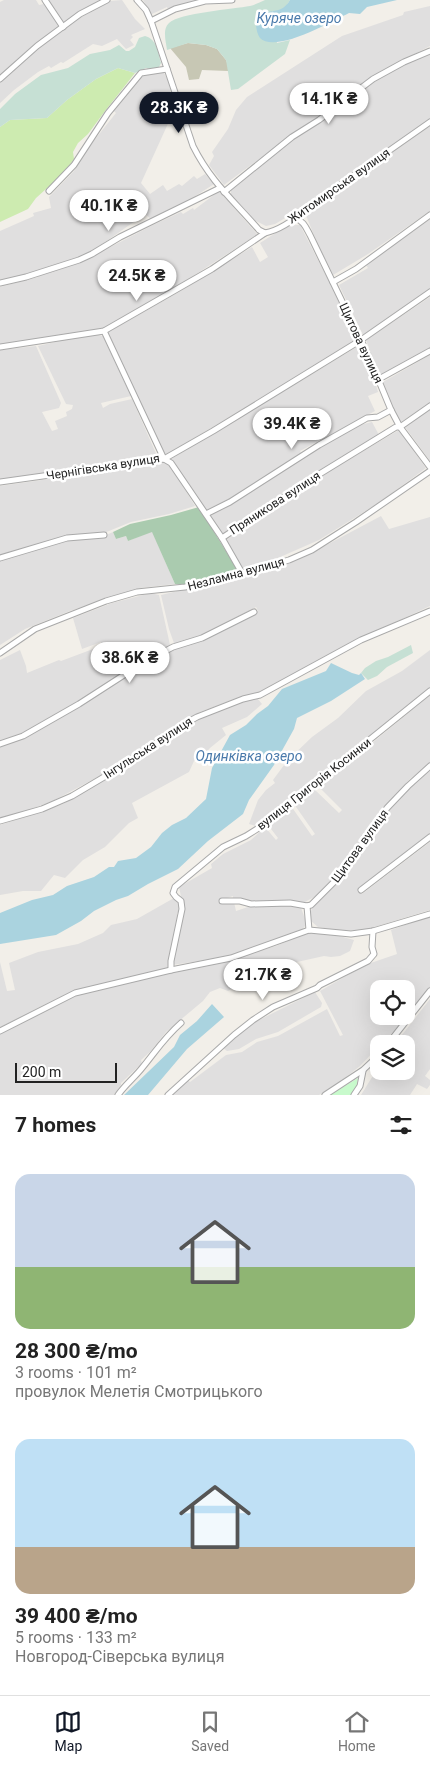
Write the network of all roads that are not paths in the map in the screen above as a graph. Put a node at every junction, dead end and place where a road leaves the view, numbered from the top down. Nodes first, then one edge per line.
1 (44, 0) edge
2 (107, 0) edge
3 (137, 0) edge
4 (232, 0) edge
5 (151, 21) junction
6 (63, 27) junction
7 (430, 51) edge
8 (167, 69) junction
9 (0, 78) edge
10 (430, 122) edge
11 (222, 190) junction
12 (49, 191) dead end
13 (430, 214) edge
14 (295, 218) junction
15 (264, 233) junction
16 (332, 282) junction
17 (0, 283) edge
18 (430, 292) edge
19 (104, 331) junction
20 (360, 340) junction
21 (0, 347) edge
22 (430, 351) edge
23 (379, 379) junction
24 (430, 406) edge
25 (391, 410) junction
26 (400, 427) junction
27 (164, 458) junction
28 (430, 469) edge
29 (0, 482) edge
30 (206, 514) junction
31 (104, 535) dead end
32 (222, 538) junction
33 (0, 558) edge
34 (242, 573) junction
35 (430, 611) edge
36 (254, 612) dead end
37 (0, 653) edge
38 (430, 691) edge
39 (0, 744) edge
40 (430, 766) edge
41 (0, 821) edge
42 (430, 837) edge
43 (361, 890) dead end
44 (222, 902) dead end
45 (307, 906) junction
46 (430, 914) edge
47 (309, 930) junction
48 (373, 931) junction
49 (171, 970) junction
50 (430, 991) edge
51 (181, 1023) dead end
52 (0, 1031) edge
53 (395, 1035) edge
54 (370, 1063) edge
55 (363, 1070) junction
56 (118, 1095) edge
57 (168, 1095) edge
58 (325, 1095) edge
59 (354, 1095) edge

1 - 6 street
2 - 6 street
3 - 5 street
4 - 5 street
5 - 8 street
6 - 9 street
7 - 11 street
8 - 11 street
8 - 12 street
10 - 14 street, Житомирська вулиця
11 - 15 street
11 - 17 street
13 - 16 street
14 - 15 street, Житомирська вулиця
14 - 16 street, Щитова вулиця
15 - 19 street, Житомирська вулиця
16 - 20 street, Щитова вулиця
18 - 20 street, Чернігівська вулиця
19 - 21 street, Житомирська вулиця
19 - 27 street
20 - 23 street, Щитова вулиця
20 - 27 street, Чернігівська вулиця
22 - 23 street
23 - 25 street, Щитова вулиця
24 - 26 street, Пряникова вулиця
25 - 26 street, Щитова вулиця
25 - 30 street
26 - 28 street, Щитова вулиця
26 - 32 street, Пряникова вулиця
27 - 29 street, Чернігівська вулиця
27 - 30 street
28 - 34 street, Незламна вулиця
30 - 32 street
31 - 33 street
32 - 34 street
34 - 37 street, Незламна вулиця
35 - 41 street, Інгульська вулиця
36 - 39 street
38 - 49 street, вулиця Григорія Косинки
40 - 45 street, Щитова вулиця
42 - 43 street
44 - 45 street
45 - 47 street
46 - 48 street
47 - 48 street
47 - 49 street
48 - 57 street
49 - 52 street
50 - 53 street
51 - 56 street
54 - 55 street
55 - 58 street
55 - 59 street

